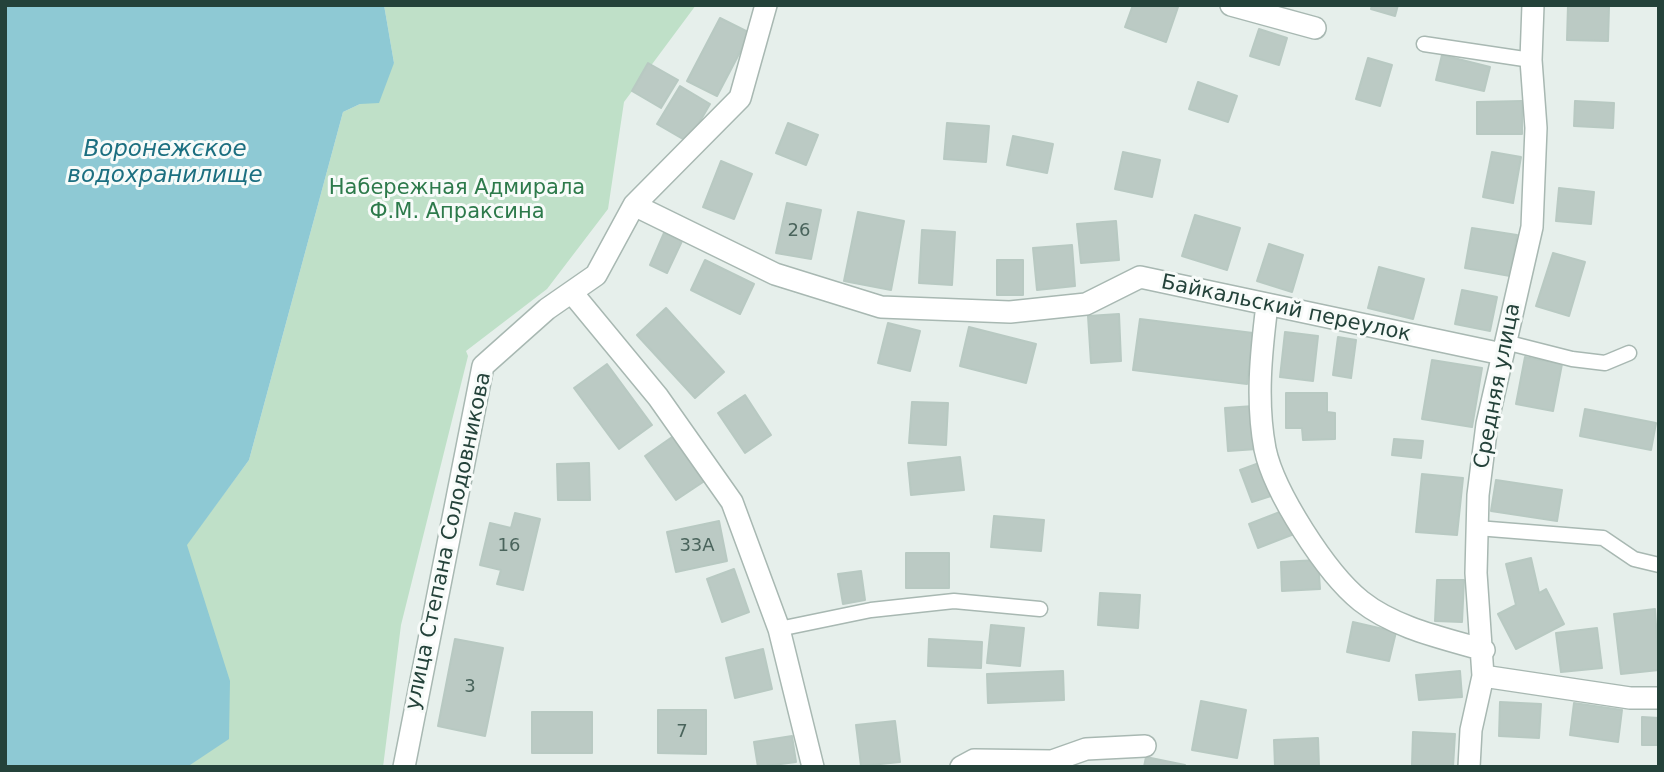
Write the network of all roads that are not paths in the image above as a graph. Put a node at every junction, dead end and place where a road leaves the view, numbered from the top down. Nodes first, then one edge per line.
1 (766, 5) edge
2 (1231, 5) edge
3 (1534, 5) edge
4 (1315, 28) dead end
5 (1424, 44) dead end
6 (1531, 60) junction
7 (634, 205) junction
8 (573, 294) junction
9 (1266, 306) junction
10 (1504, 348) junction
11 (1629, 353) dead end
12 (1477, 528) junction
13 (1659, 565) edge
14 (1040, 608) dead end
15 (779, 629) junction
16 (1484, 650) junction
17 (1483, 676) junction
18 (1659, 698) edge
19 (1145, 746) dead end
20 (404, 767) edge
21 (813, 767) edge
22 (961, 767) edge
23 (1469, 767) edge

1 - 7 street, улица Степана Солодовникова
2 - 4 street
3 - 6 street, Средняя улица
5 - 6 lane
6 - 10 street, Средняя улица
7 - 8 street, улица Степана Солодовникова
7 - 9 street, Байкальский переулок
8 - 15 street
8 - 20 street, улица Степана Солодовникова
9 - 10 street, Байкальский переулок
9 - 16 street
10 - 11 lane
10 - 12 street, Средняя улица
12 - 13 lane
12 - 16 street, Средняя улица
14 - 15 lane
15 - 21 street
16 - 17 street, Средняя улица
17 - 18 street
17 - 23 street, Средняя улица
19 - 22 street

